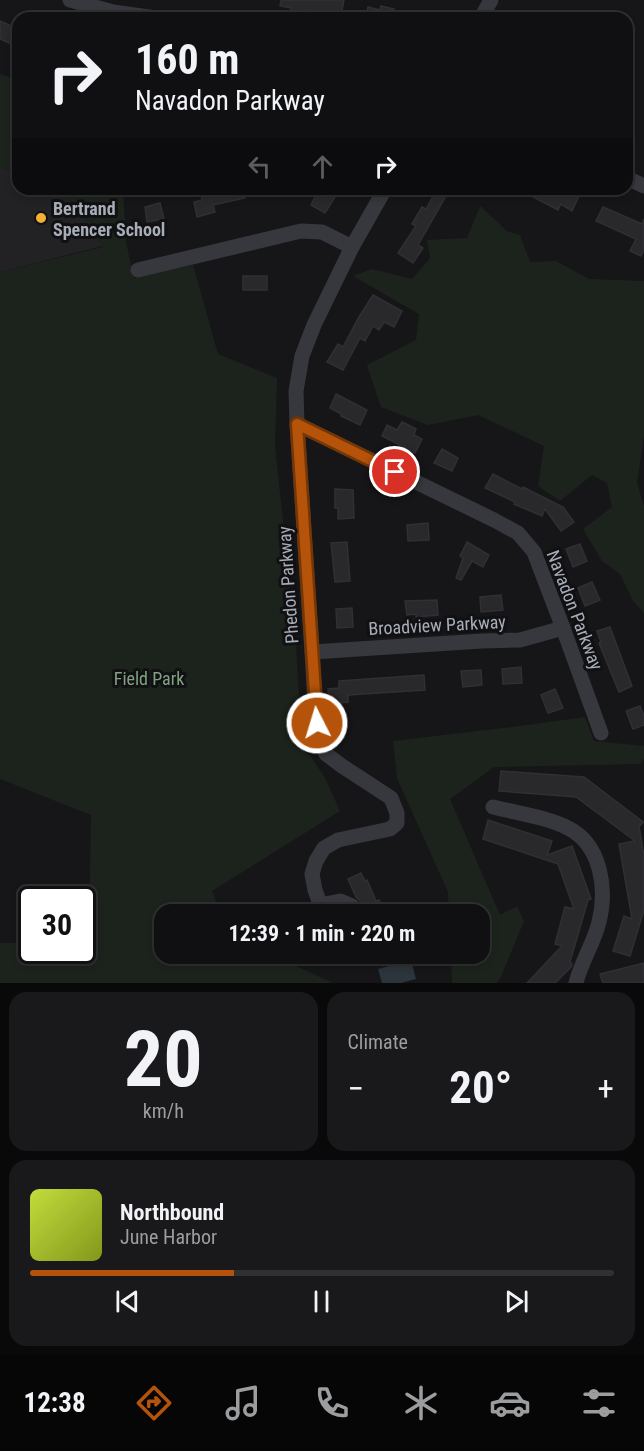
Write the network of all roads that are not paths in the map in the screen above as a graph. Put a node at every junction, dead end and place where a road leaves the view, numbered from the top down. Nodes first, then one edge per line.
1 (70, 0) edge
2 (113, 12) edge
3 (382, 195) edge
4 (352, 247) junction
5 (138, 270) dead end
6 (297, 424) junction
7 (563, 628) junction
8 (312, 652) junction
9 (600, 733) dead end
10 (493, 807) dead end
11 (320, 904) edge
12 (576, 983) edge

1 - 2 street
3 - 4 street, Phedon Parkway
4 - 5 street
4 - 6 street, Phedon Parkway
6 - 7 street, Navadon Parkway
6 - 8 street, Phedon Parkway
7 - 8 street, Broadview Parkway
7 - 9 street, Navadon Parkway
8 - 11 street, Phedon Parkway
10 - 12 street

